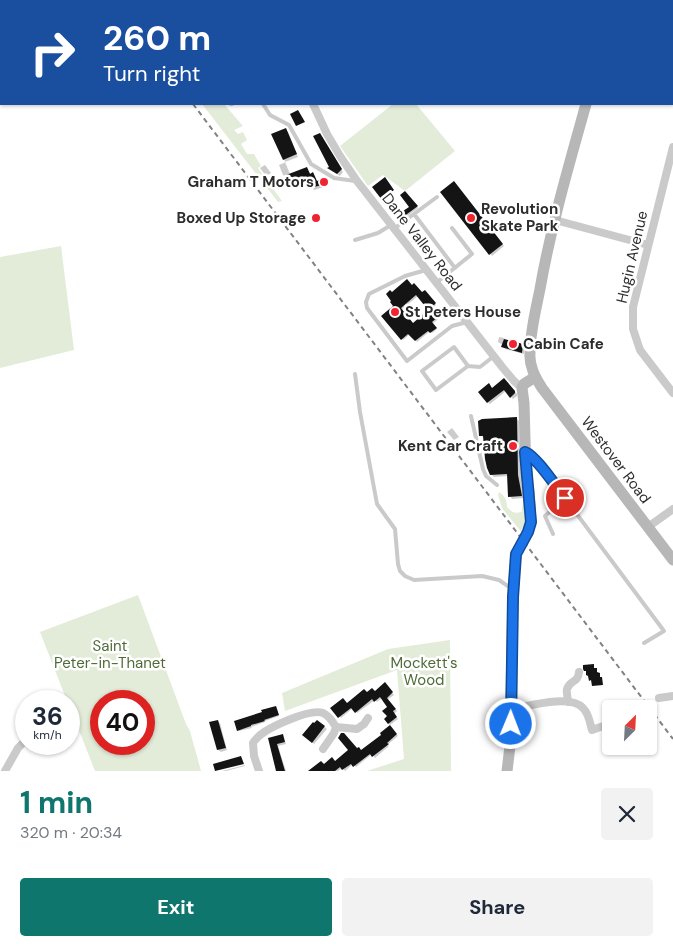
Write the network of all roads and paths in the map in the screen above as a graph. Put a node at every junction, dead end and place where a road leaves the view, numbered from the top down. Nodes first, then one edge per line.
1 (265, 105) edge
2 (314, 105) edge
3 (586, 105) edge
4 (673, 147) edge
5 (664, 180) junction
6 (357, 181) junction
7 (673, 182) edge
8 (437, 197) dead end
9 (414, 214) junction
10 (555, 220) junction
11 (392, 227) junction
12 (452, 228) dead end
13 (355, 240) dead end
14 (648, 245) junction
15 (455, 268) junction
16 (426, 270) junction
17 (436, 283) junction
18 (467, 322) junction
19 (494, 356) junction
20 (468, 366) junction
21 (355, 374) dead end
22 (535, 377) junction
23 (522, 388) junction
24 (673, 393) edge
25 (471, 416) dead end
26 (525, 452) junction
27 (497, 485) dead end
28 (565, 498) junction
29 (673, 509) edge
30 (648, 528) junction
31 (553, 534) dead end
32 (673, 560) edge
33 (514, 590) junction
34 (644, 643) dead end
35 (579, 672) dead end
36 (673, 696) edge
37 (659, 698) dead end
38 (568, 702) junction
39 (511, 709) junction
40 (368, 718) dead end
41 (602, 726) edge
42 (336, 727) junction
43 (323, 749) dead end
44 (15, 753) edge
45 (4, 771) edge
46 (259, 771) edge
47 (507, 771) edge

1 - 6 lane
2 - 6 street, Dane Valley Road
3 - 10 main road
4 - 5 street, Hugin Avenue
5 - 7 street
5 - 14 street, Hugin Avenue
6 - 11 street, Dane Valley Road
8 - 9 lane
9 - 11 lane
9 - 15 lane
10 - 14 street
10 - 22 main road
11 - 13 lane
11 - 16 street, Dane Valley Road
12 - 15 lane
14 - 24 street, Hugin Avenue
15 - 17 lane
16 - 17 street, Dane Valley Road
16 - 18 lane
17 - 18 street, Dane Valley Road
18 - 19 street, Dane Valley Road
19 - 20 lane
19 - 23 street, Dane Valley Road
20 - 20 lane
21 - 33 lane
22 - 23 main road
22 - 30 main road, Westover Road
23 - 26 main road
25 - 27 lane
26 - 28 lane
26 - 33 main road, bridge
28 - 31 lane
28 - 34 lane
29 - 30 street
30 - 32 main road, Westover Road
33 - 39 main road
35 - 38 street
36 - 37 street
38 - 39 street
38 - 41 street
39 - 47 main road
40 - 42 street
42 - 43 street
42 - 46 street
44 - 45 street

